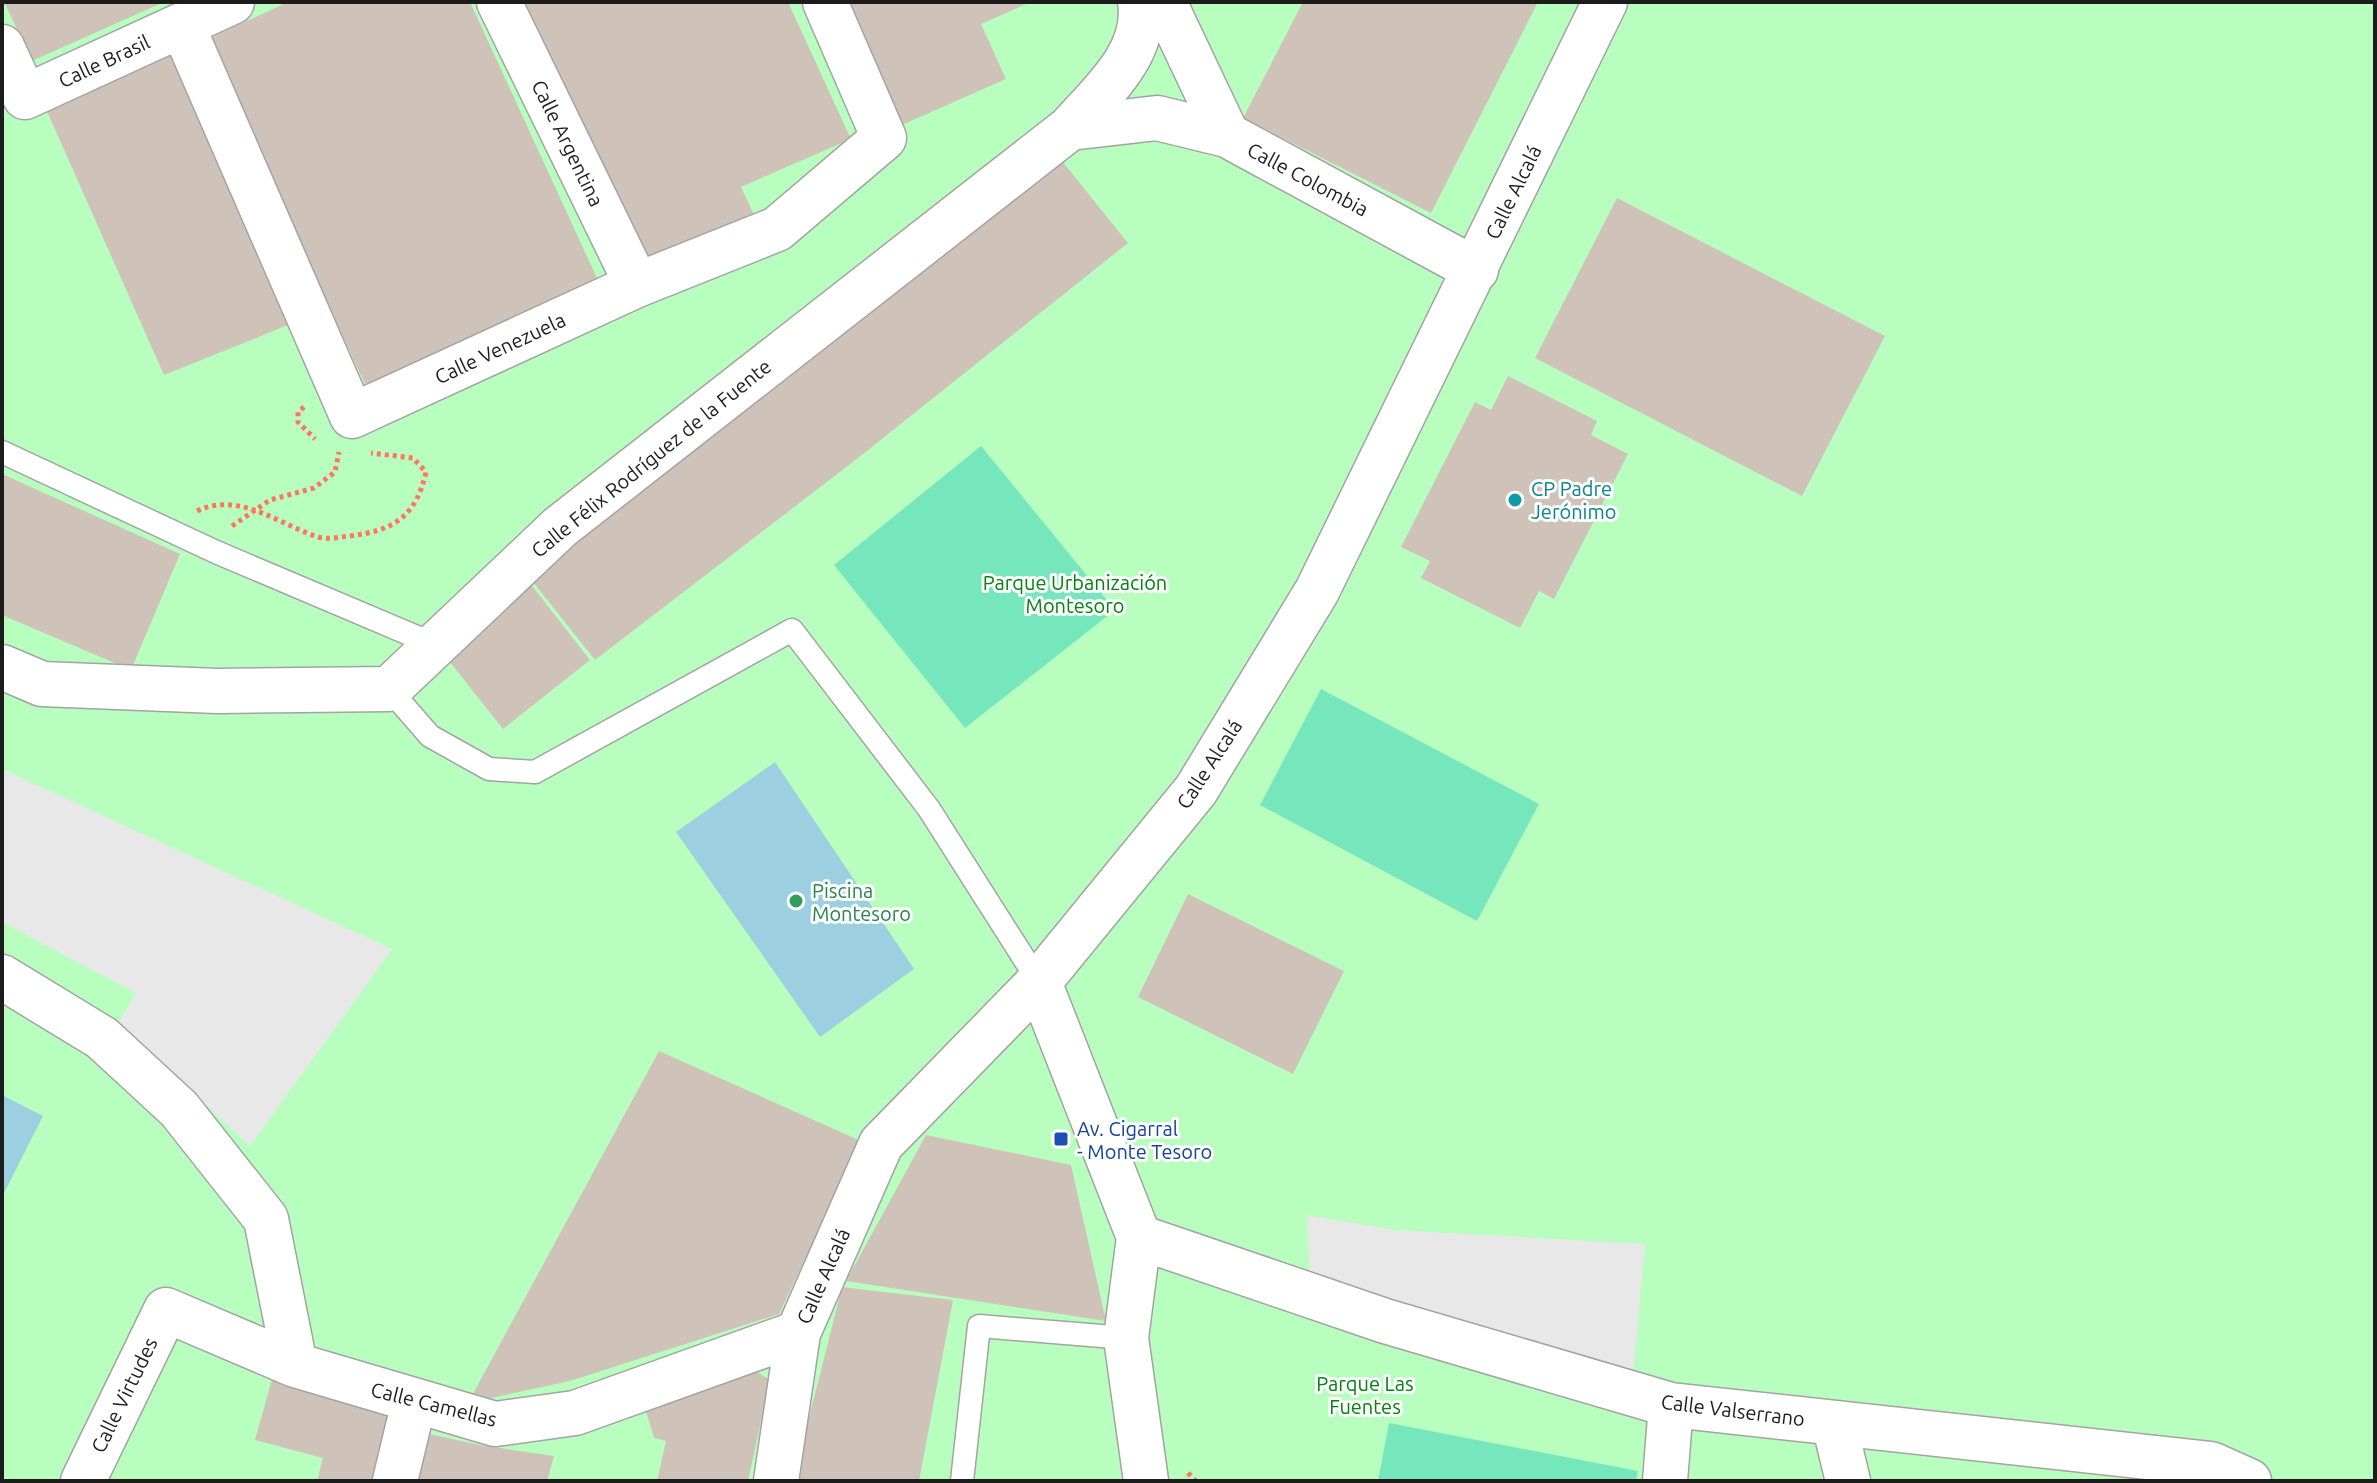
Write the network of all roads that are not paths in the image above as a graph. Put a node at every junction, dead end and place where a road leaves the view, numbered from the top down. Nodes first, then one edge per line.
1 (232, 2) edge
2 (499, 2) edge
3 (825, 2) edge
4 (1140, 2) edge
5 (1164, 2) edge
6 (1605, 2) edge
7 (182, 25) junction
8 (2, 47) edge
9 (1070, 128) junction
10 (1227, 135) junction
11 (1476, 270) junction
12 (637, 285) junction
13 (2, 452) edge
14 (433, 644) junction
15 (2, 667) edge
16 (389, 689) junction
17 (1039, 982) junction
18 (8, 992) edge
19 (1139, 1237) junction
20 (166, 1310) joint
21 (798, 1333) junction
22 (1126, 1338) junction
23 (295, 1365) junction
24 (414, 1402) junction
25 (1671, 1405) junction
26 (1834, 1423) junction
27 (83, 1481) edge
28 (395, 1481) edge
29 (776, 1481) edge
30 (962, 1481) edge
31 (1146, 1481) edge
32 (1665, 1481) edge
33 (1848, 1481) edge
34 (2249, 1481) edge

1 - 7 street, Calle Brasil
2 - 12 street, Calle Argentina
3 - 12 street, Calle Venezuela
4 - 9 street, Calle Félix Rodríguez de la Fuente
5 - 10 street, Calle Colombia
6 - 11 street, Calle Alcalá
7 - 8 street, Calle Brasil
7 - 12 street, Calle Venezuela
9 - 10 street
9 - 14 street, Calle Félix Rodríguez de la Fuente
10 - 11 street, Calle Colombia
11 - 17 street, Calle Alcalá
13 - 14 lane
14 - 16 street, Calle Félix Rodríguez de la Fuente
15 - 16 street
16 - 17 lane
17 - 19 street
17 - 21 street, Calle Alcalá
18 - 23 street
19 - 22 street
19 - 25 street, Calle Valserrano
20 - 23 street, Calle Camellas
20 - 27 street, Calle Virtudes
21 - 24 street, Calle Camellas
21 - 29 street, Calle Alcalá
22 - 30 lane
22 - 31 street
23 - 24 street, Calle Camellas
24 - 28 street
25 - 26 street, Calle Valserrano
25 - 32 street
26 - 33 street
26 - 34 street, Calle Valserrano

